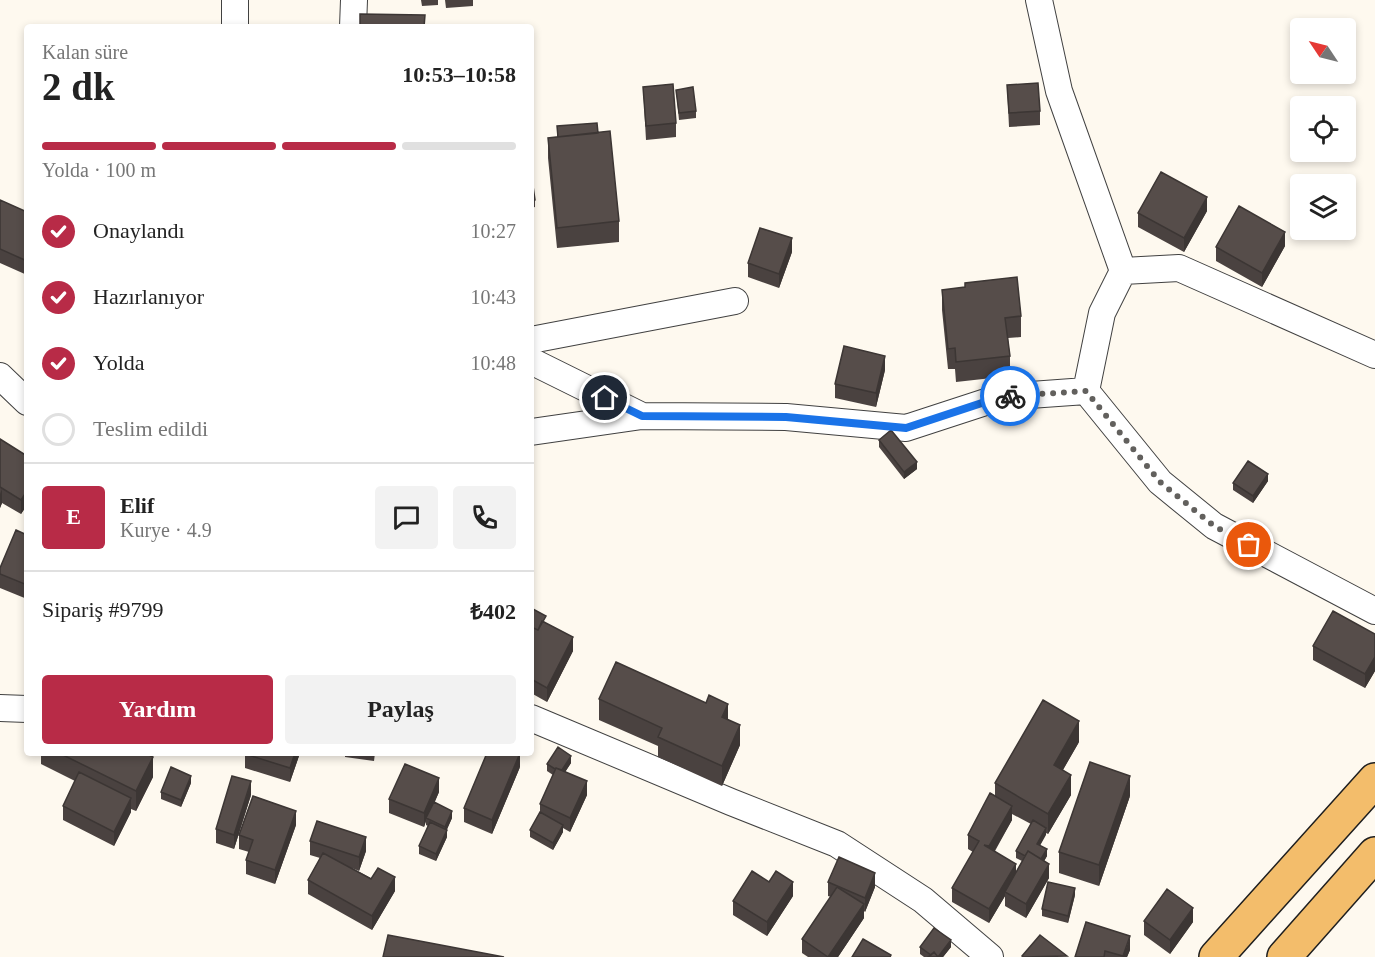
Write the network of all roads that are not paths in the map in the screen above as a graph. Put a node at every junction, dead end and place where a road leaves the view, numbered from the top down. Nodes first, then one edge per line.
1 (235, 0) edge
2 (354, 0) edge
3 (1040, 0) edge
4 (235, 24) edge
5 (354, 24) edge
6 (1123, 271) junction
7 (735, 302) dead end
8 (534, 339) edge
9 (1375, 355) edge
10 (534, 362) edge
11 (0, 376) edge
12 (1086, 391) junction
13 (24, 399) edge
14 (642, 416) junction
15 (534, 432) edge
16 (1375, 611) edge
17 (0, 708) edge
18 (24, 709) edge
19 (534, 719) edge
20 (1375, 780) edge
21 (1375, 854) edge
22 (990, 957) edge
23 (1216, 957) edge
24 (1284, 957) edge

1 - 4 street
2 - 5 street
3 - 6 street
6 - 9 street
6 - 12 street
7 - 8 street
10 - 14 street
11 - 13 street
12 - 14 street
12 - 16 street
14 - 15 street
17 - 18 street
19 - 22 street
20 - 23 main road
21 - 24 main road

